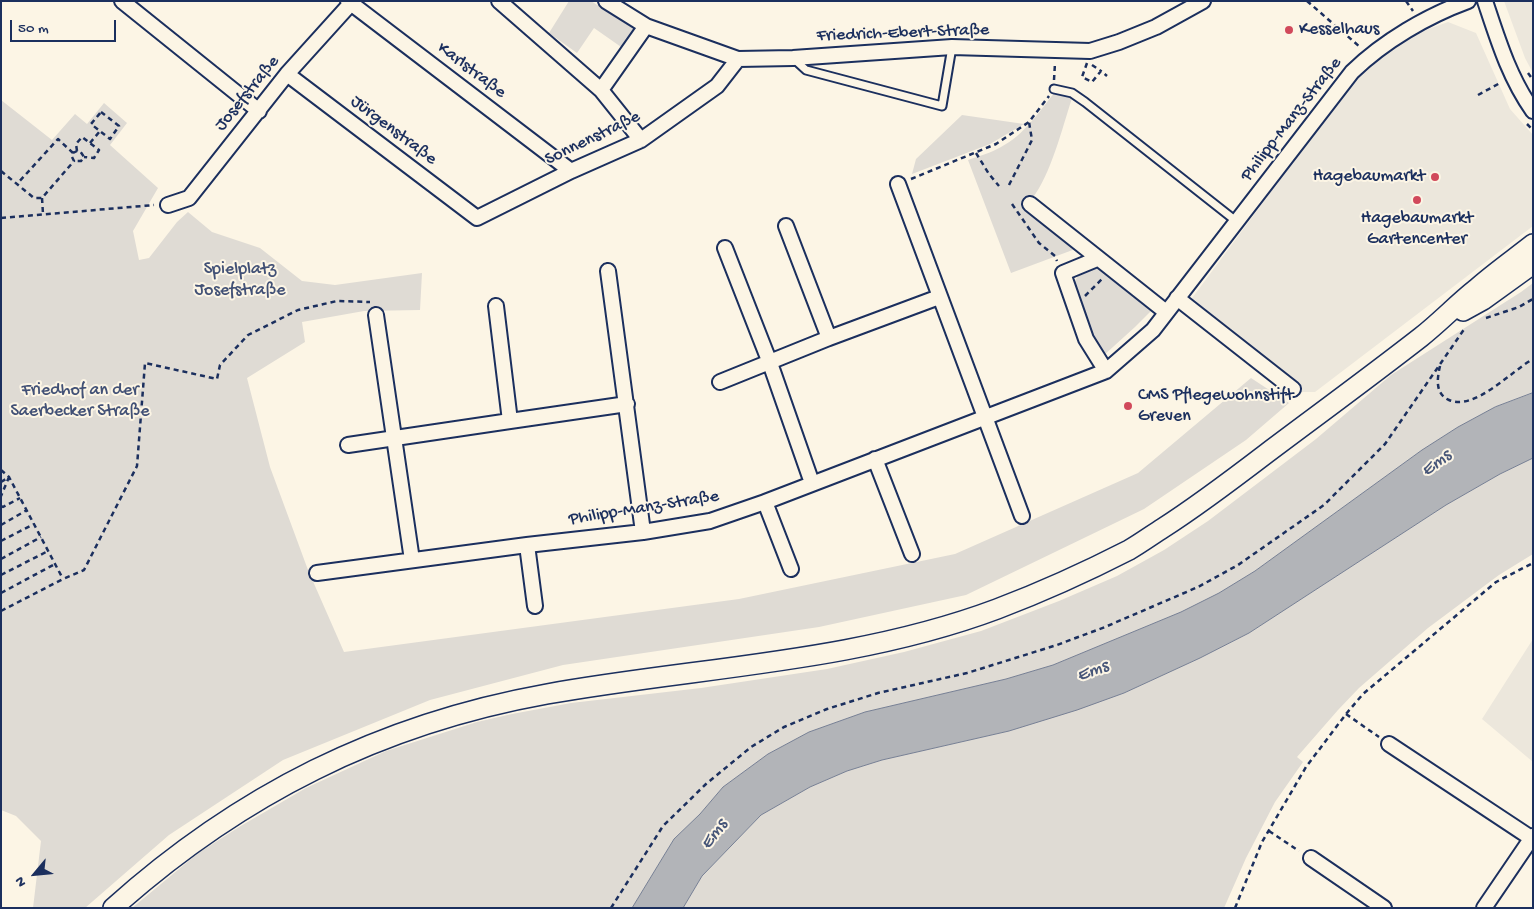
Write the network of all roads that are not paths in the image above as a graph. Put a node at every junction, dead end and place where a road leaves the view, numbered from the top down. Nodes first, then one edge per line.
1 (122, 1) edge
2 (499, 1) edge
3 (606, 1) edge
4 (1202, 1) edge
5 (1468, 1) edge
6 (1485, 1) edge
7 (351, 2) edge
8 (646, 26) junction
9 (952, 47) junction
10 (792, 58) junction
11 (738, 59) junction
12 (287, 74) junction
13 (1506, 80) junction
14 (1054, 89) road end
15 (601, 90) junction
16 (1533, 96) edge
17 (1533, 110) edge
18 (259, 111) junction
19 (641, 140) junction
20 (571, 171) junction
21 (898, 184) road end
22 (168, 204) road end
23 (1030, 204) dead end
24 (477, 218) joint
25 (1236, 221) junction
26 (786, 226) dead end
27 (1533, 244) edge
28 (725, 248) dead end
29 (1098, 259) junction
30 (1533, 264) edge
31 (608, 271) dead end
32 (939, 297) junction
33 (1177, 298) junction
34 (496, 306) dead end
35 (1166, 312) junction
36 (376, 315) road end
37 (1426, 334) junction
38 (829, 338) junction
39 (770, 363) junction
40 (1106, 371) junction
41 (720, 382) dead end
42 (1292, 389) dead end
43 (627, 404) junction
44 (984, 418) junction
45 (510, 421) junction
46 (394, 439) junction
47 (348, 445) dead end
48 (875, 459) junction
49 (812, 483) junction
50 (765, 502) junction
51 (1022, 516) dead end
52 (643, 532) junction
53 (527, 545) junction
54 (912, 554) dead end
55 (412, 560) junction
56 (791, 570) dead end
57 (317, 573) dead end
58 (535, 606) dead end
59 (1389, 744) road end
60 (1532, 837) edge
61 (1311, 858) road end
62 (113, 908) edge
63 (1384, 908) edge
64 (1484, 908) edge

1 - 18 street
2 - 15 street
3 - 8 street, Friedrich-Ebert-Straße
4 - 9 street, Friedrich-Ebert-Straße
5 - 25 street, Philipp-Manz-Straße
6 - 13 street
7 - 12 street, Josefstraße
7 - 20 street, Karlstraße
8 - 11 street, Friedrich-Ebert-Straße
8 - 15 street
9 - 10 street, Friedrich-Ebert-Straße
9 - 10 lane
10 - 11 street, Friedrich-Ebert-Straße
11 - 19 street, Sonnenstraße
12 - 18 street, Josefstraße
12 - 24 street, Jürgenstraße
13 - 16 street
13 - 17 street
14 - 25 lane
15 - 19 street
18 - 22 street, Josefstraße
19 - 20 street, Sonnenstraße
20 - 24 street, Sonnenstraße
21 - 32 street
23 - 29 street
25 - 33 street, Philipp-Manz-Straße
26 - 38 street
27 - 37 main road
28 - 39 street
29 - 35 street
29 - 40 street
30 - 37 main road
31 - 43 street
32 - 38 street
32 - 44 street
33 - 35 street, Philipp-Manz-Straße
33 - 42 street
34 - 45 street
35 - 40 street, Philipp-Manz-Straße
36 - 46 street
37 - 62 main road
38 - 39 street
39 - 41 street
39 - 49 street
40 - 44 street, Philipp-Manz-Straße
43 - 45 street
43 - 52 street
44 - 48 street, Philipp-Manz-Straße
44 - 51 street
45 - 46 street
46 - 47 street
46 - 55 street
48 - 49 street, Philipp-Manz-Straße
48 - 54 street
49 - 50 street, Philipp-Manz-Straße
50 - 52 street, Philipp-Manz-Straße
50 - 56 street
52 - 53 street, Philipp-Manz-Straße
53 - 55 street, Philipp-Manz-Straße
53 - 58 street
55 - 57 street, Philipp-Manz-Straße
59 - 60 street
60 - 64 street
61 - 63 street

